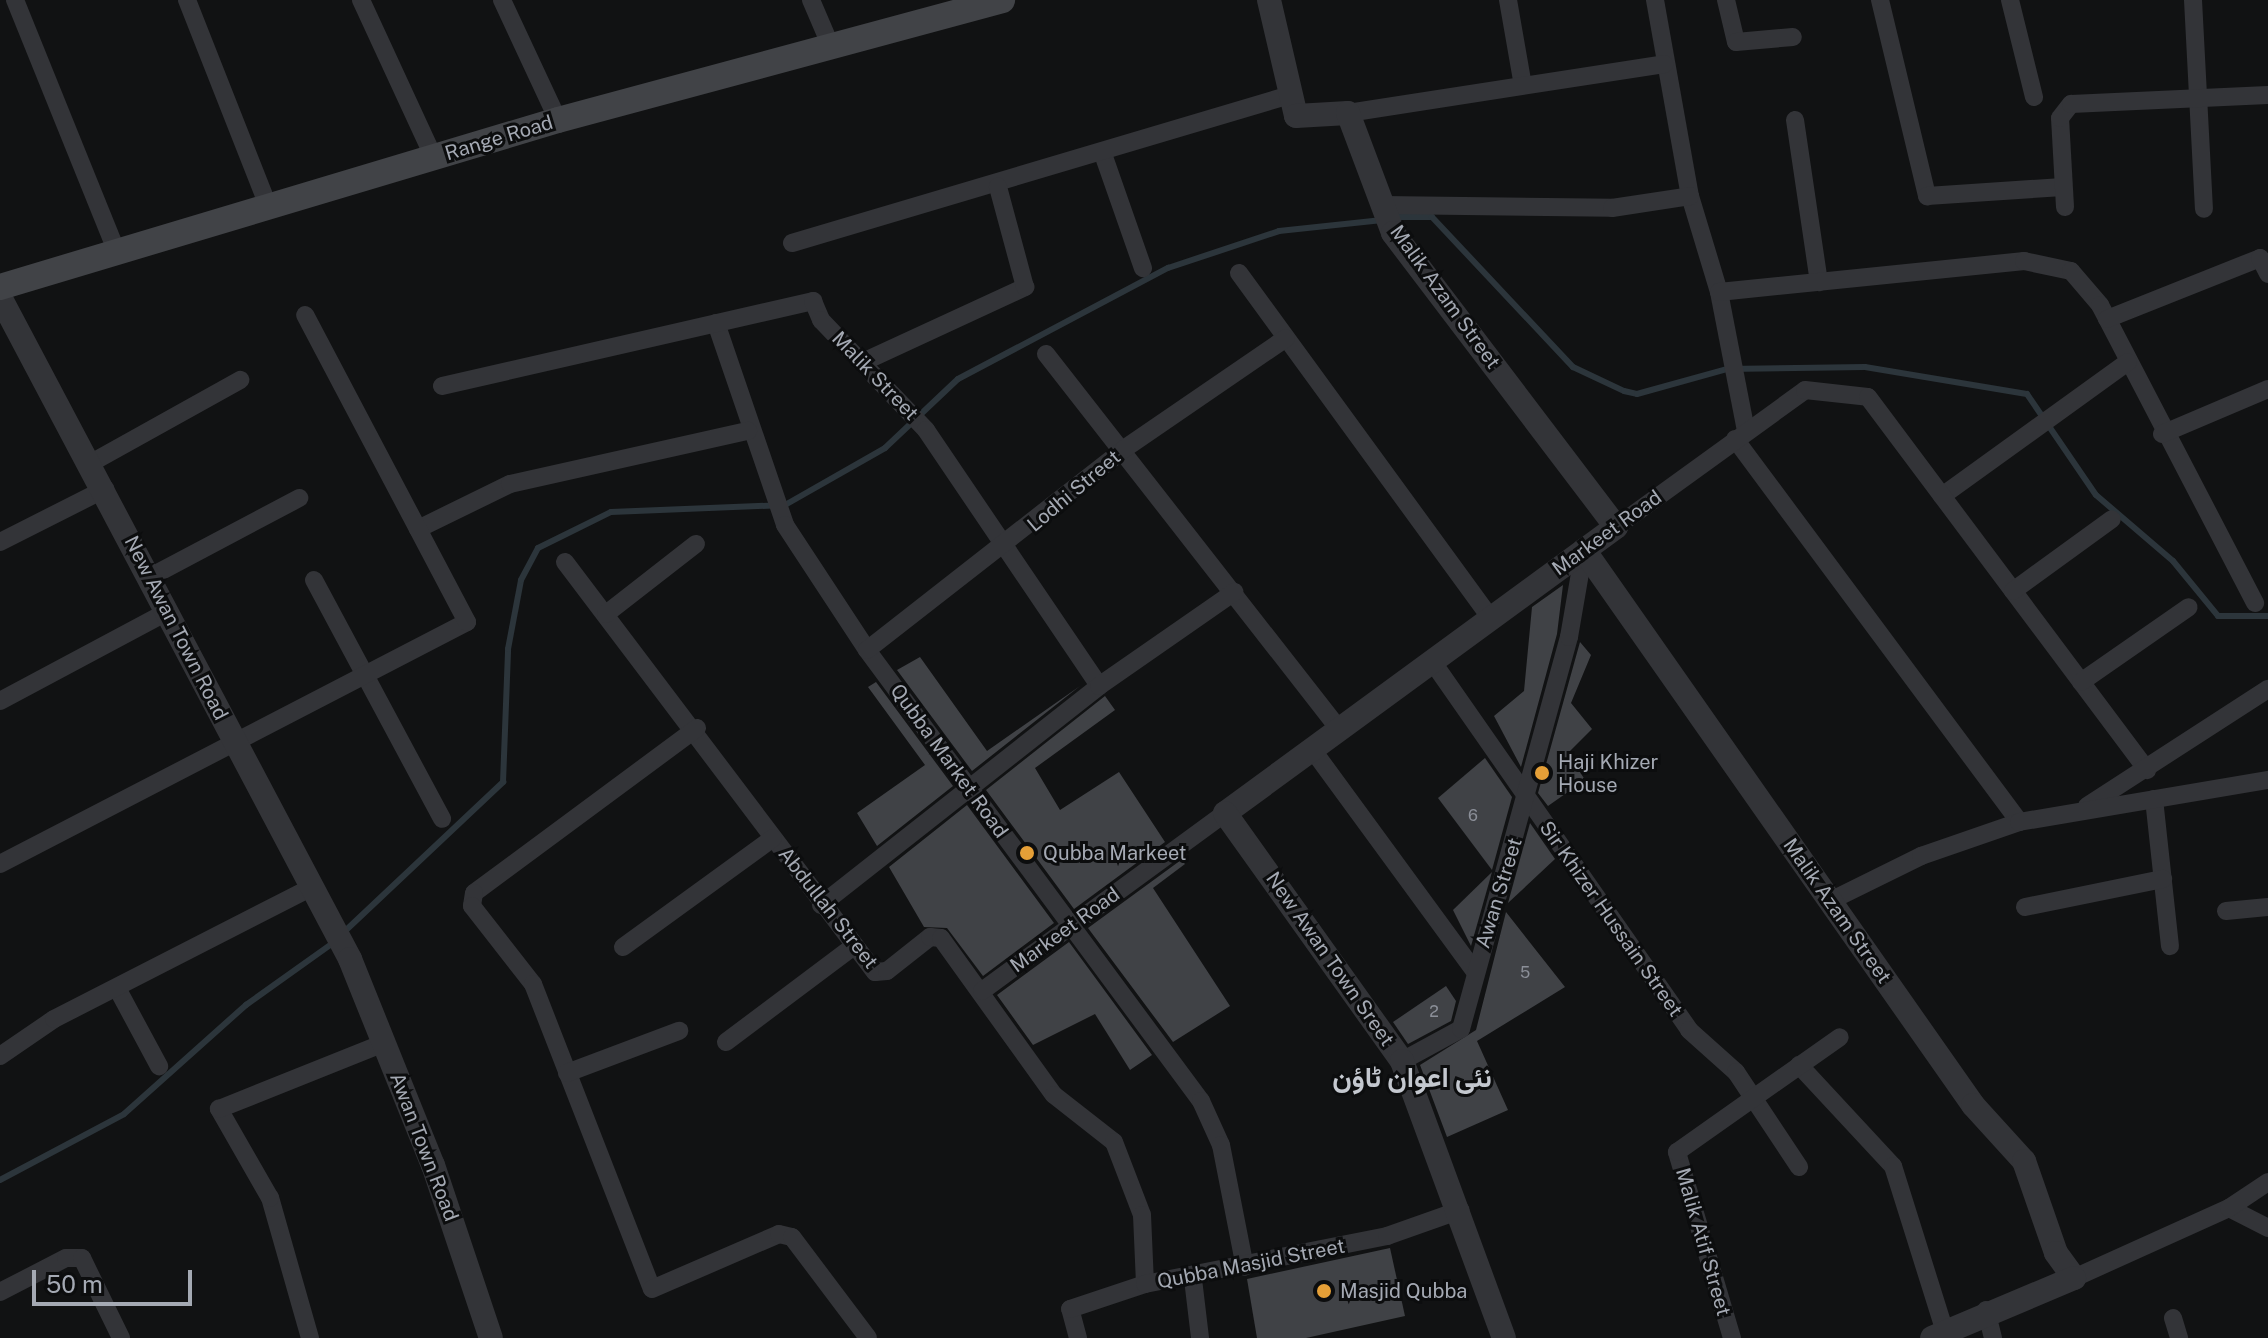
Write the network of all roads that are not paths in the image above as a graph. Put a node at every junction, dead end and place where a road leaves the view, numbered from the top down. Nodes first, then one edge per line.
1 (15, 0) edge
2 (187, 0) edge
3 (361, 0) edge
4 (502, 0) edge
5 (811, 0) edge
6 (1269, 0) edge
7 (1508, 0) edge
8 (1655, 0) edge
9 (1726, 0) edge
10 (1880, 0) edge
11 (2010, 0) edge
12 (2193, 0) edge
13 (994, 1) edge
14 (1793, 37) dead end
15 (832, 49) junction
16 (1664, 64) junction
17 (1522, 80) junction
18 (1290, 95) junction
19 (2268, 95) edge
20 (2034, 97) dead end
21 (2194, 98) junction
22 (1348, 113) junction
23 (558, 120) junction
24 (1795, 120) dead end
25 (1103, 154) junction
26 (434, 158) junction
27 (998, 187) junction
28 (2063, 187) junction
29 (1690, 196) junction
30 (2065, 207) dead end
31 (269, 208) junction
32 (2204, 209) dead end
33 (1387, 216) junction
34 (792, 243) dead end
35 (117, 252) junction
36 (1143, 268) dead end
37 (1239, 273) dead end
38 (2268, 274) edge
39 (1819, 282) junction
40 (0, 287) edge
41 (1719, 292) junction
42 (0, 297) edge
43 (305, 315) dead end
44 (2107, 319) junction
45 (716, 323) junction
46 (1286, 338) junction
47 (1046, 354) dead end
48 (863, 362) junction
49 (2128, 362) junction
50 (240, 380) dead end
51 (442, 386) dead end
52 (2268, 389) edge
53 (748, 431) junction
54 (2162, 434) junction
55 (1741, 435) junction
56 (1124, 449) junction
57 (91, 463) junction
58 (105, 489) junction
59 (1942, 496) junction
60 (299, 498) dead end
61 (2112, 519) dead end
62 (1616, 527) junction
63 (418, 529) junction
64 (0, 542) edge
65 (696, 544) dead end
66 (1003, 550) junction
67 (1584, 550) junction
68 (565, 562) dead end
69 (150, 577) junction
70 (314, 580) dead end
71 (2013, 591) junction
72 (1234, 592) junction
73 (2255, 603) dead end
74 (2189, 607) dead end
75 (167, 612) junction
76 (606, 614) junction
77 (1491, 618) junction
78 (867, 650) junction
79 (1432, 661) junction
80 (365, 674) junction
81 (2081, 682) junction
82 (1099, 686) junction
83 (2268, 689) edge
84 (0, 701) edge
85 (697, 728) junction
86 (1339, 729) junction
87 (234, 741) junction
88 (1312, 749) junction
89 (2147, 770) junction
90 (2268, 780) edge
91 (972, 790) junction
92 (1526, 798) junction
93 (2154, 799) junction
94 (2077, 812) junction
95 (1225, 813) junction
96 (442, 819) dead end
97 (2019, 822) junction
98 (773, 838) junction
99 (0, 864) edge
100 (2163, 879) junction
101 (312, 887) junction
102 (1830, 901) junction
103 (821, 905) junction
104 (2025, 907) dead end
105 (2268, 907) edge
106 (2226, 911) dead end
107 (1068, 927) junction
108 (854, 946) junction
109 (2170, 946) dead end
110 (623, 947) dead end
111 (350, 959) joint
112 (1475, 972) junction
113 (117, 988) junction
114 (982, 991) junction
115 (679, 1031) dead end
116 (1840, 1037) dead end
117 (726, 1042) dead end
118 (384, 1043) junction
119 (0, 1056) edge
120 (1402, 1061) junction
121 (1799, 1065) junction
122 (159, 1066) dead end
123 (567, 1073) junction
124 (1754, 1097) junction
125 (1799, 1167) dead end
126 (2268, 1182) edge
127 (2229, 1208) junction
128 (1461, 1210) junction
129 (2268, 1228) edge
130 (1245, 1267) junction
131 (2074, 1278) junction
132 (1193, 1279) junction
133 (1145, 1284) junction
134 (0, 1292) edge
135 (1986, 1310) junction
136 (2173, 1318) dead end
137 (1939, 1335) edge
138 (121, 1338) edge
139 (310, 1338) edge
140 (491, 1338) edge
141 (868, 1338) edge
142 (1078, 1338) edge
143 (1200, 1338) edge
144 (1504, 1338) edge
145 (1732, 1338) edge
146 (1993, 1338) edge
147 (2179, 1338) edge

1 - 35 street
2 - 31 street
3 - 26 street
4 - 23 street
5 - 15 street
6 - 18 street
7 - 17 street
8 - 16 street
9 - 14 street
10 - 28 street
11 - 20 street
12 - 21 street
13 - 15 main road, Range Road
15 - 23 main road, Range Road
16 - 17 street
16 - 29 street
17 - 22 street
18 - 22 street
18 - 25 street
19 - 21 street
21 - 28 street
21 - 32 street
22 - 33 street, Malik Azam Street
23 - 26 main road, Range Road
24 - 39 street
25 - 27 street
25 - 36 street
26 - 31 main road, Range Road
27 - 34 street
27 - 48 street
28 - 30 street
29 - 33 street
29 - 41 street
31 - 35 main road, Range Road
33 - 62 street, Malik Azam Street
35 - 40 main road, Range Road
37 - 46 street
38 - 44 street
39 - 41 street
39 - 44 street
41 - 55 street
42 - 57 street, New Awan Town Road
43 - 63 street
44 - 49 street
45 - 48 street, Malik Street
45 - 51 street, Malik Street
45 - 53 street, Qubba Market Road
46 - 56 street, Lodhi Street
46 - 77 street
47 - 56 street
48 - 66 street, Malik Street
49 - 54 street
49 - 59 street
50 - 57 street
52 - 54 street
53 - 63 street
53 - 78 street, Qubba Market Road
54 - 73 street
55 - 59 street, Markeet Road
55 - 62 street, Markeet Road
55 - 97 street
56 - 66 street, Lodhi Street
56 - 72 street
57 - 58 street, New Awan Town Road
58 - 64 street
58 - 69 street, New Awan Town Road
59 - 71 street, Markeet Road
60 - 69 street
61 - 71 street
62 - 67 street, Markeet Road
63 - 80 street
65 - 76 street
66 - 78 street, Lodhi Street
66 - 82 street, Malik Street
67 - 77 street, Markeet Road
67 - 92 street, Awan Street
67 - 102 street, Malik Azam Street
68 - 76 street, Abdullah Street
69 - 75 street, New Awan Town Road
70 - 80 street
71 - 81 street, Markeet Road
72 - 82 street
72 - 86 street
74 - 81 street
75 - 84 street
75 - 87 street, New Awan Town Road
76 - 85 street, Abdullah Street
77 - 79 street, Markeet Road
78 - 91 street, Qubba Market Road
79 - 86 street, Markeet Road
79 - 92 street, Sir Khizer Hussain Street
80 - 87 street
80 - 96 street
81 - 89 street, Markeet Road
82 - 91 street
83 - 89 street
85 - 98 street, Abdullah Street
85 - 123 street
86 - 88 street, Markeet Road
87 - 99 street
87 - 101 street, New Awan Town Road
88 - 95 street, Markeet Road
88 - 112 street
89 - 94 street
90 - 93 street
91 - 103 street
91 - 107 street, Qubba Market Road
92 - 112 street, Awan Street
92 - 124 street, Sir Khizer Hussain Street
93 - 94 street
93 - 100 street
94 - 97 street
95 - 107 street, Markeet Road
95 - 120 street, New Awan Town Sreet
97 - 102 street
98 - 103 street, Abdullah Street
98 - 110 street
100 - 104 street
100 - 109 street
101 - 111 street, New Awan Town Road
101 - 113 street
102 - 131 street, Malik Azam Street
103 - 108 street, Abdullah Street
105 - 106 street
107 - 114 street, Markeet Road
107 - 130 street, Qubba Market Road
108 - 114 street, Abdullah Street
108 - 117 street
111 - 118 street, Awan Town Road
112 - 120 street, Awan Street
113 - 119 street
113 - 122 street
114 - 133 street, Abdullah Street
115 - 123 street
116 - 121 street, Malik Atif Street
118 - 139 street
118 - 140 street, Awan Town Road
120 - 128 street, New Awan Town Sreet
121 - 124 street, Malik Atif Street
121 - 137 street
123 - 141 street
124 - 125 street, Sir Khizer Hussain Street
124 - 145 street, Malik Atif Street
126 - 127 street
127 - 129 street
127 - 131 street
128 - 130 street, Qubba Masjid Street
128 - 144 street, New Awan Town Sreet
130 - 132 street, Qubba Masjid Street
131 - 135 street
132 - 133 street, Qubba Masjid Street
132 - 143 street
133 - 142 street, Qubba Masjid Street
134 - 138 street
135 - 137 street
135 - 146 street
136 - 147 street

